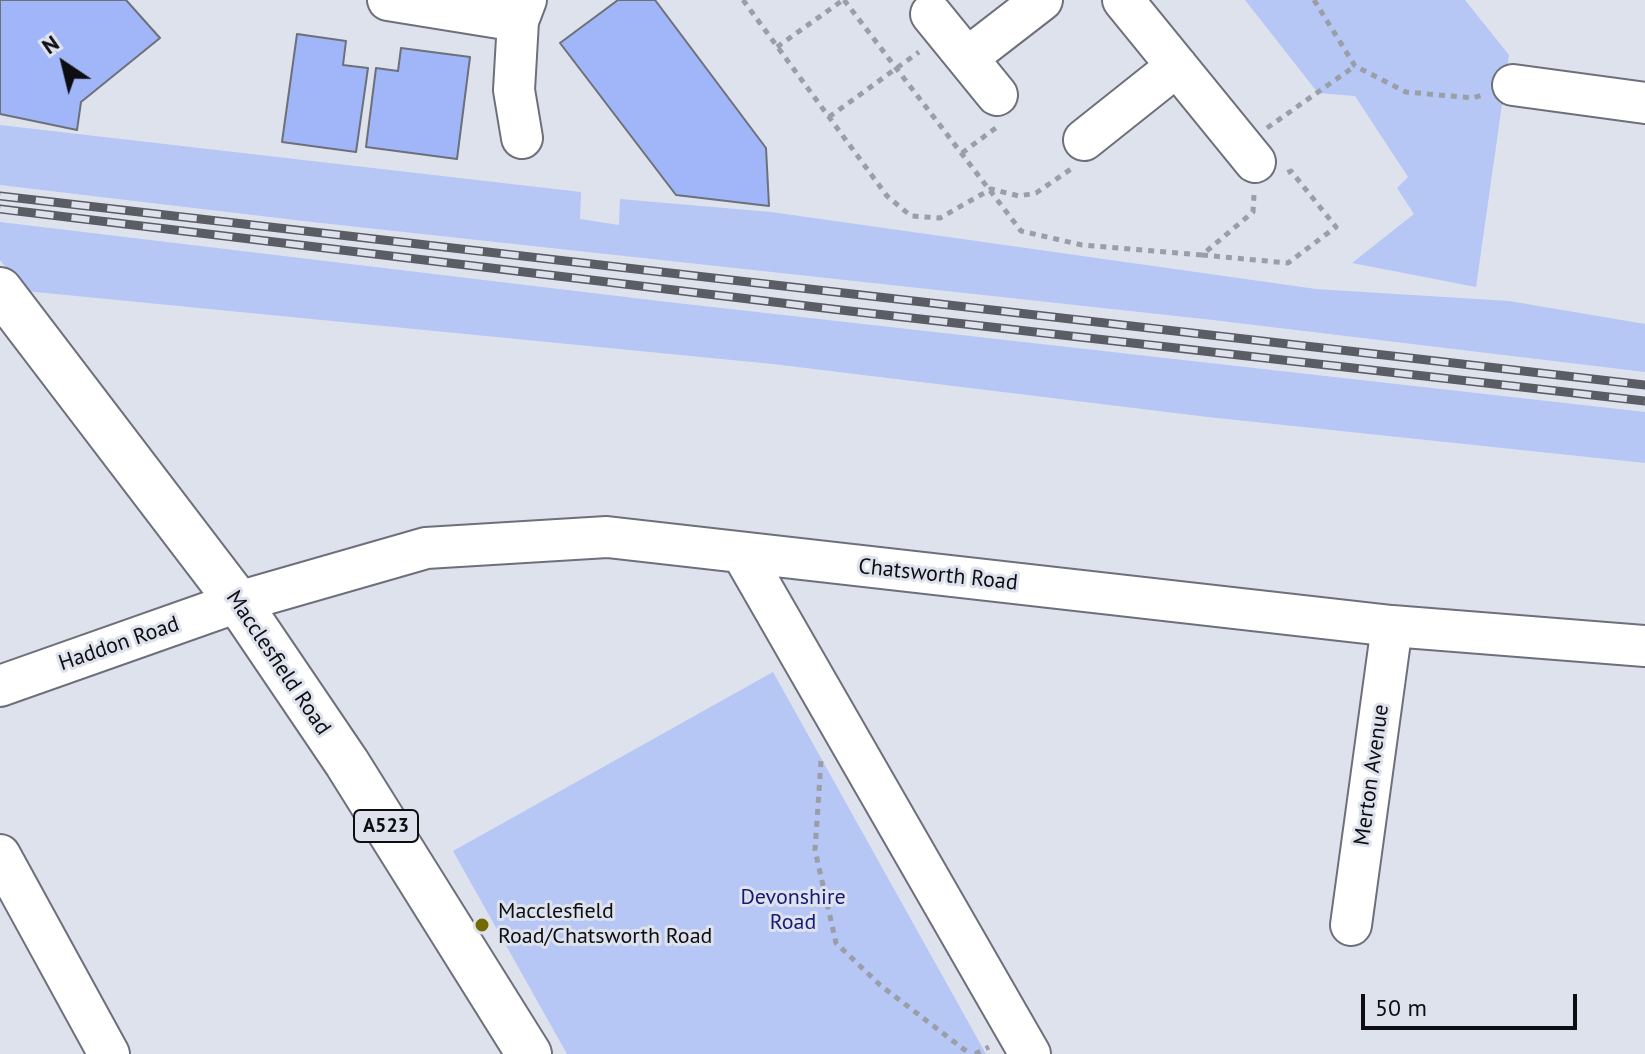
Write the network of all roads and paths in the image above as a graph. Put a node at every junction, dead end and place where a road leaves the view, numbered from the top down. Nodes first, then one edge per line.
1 (388, 0) edge
2 (743, 0) edge
3 (844, 0) edge
4 (1042, 0) edge
5 (1123, 0) edge
6 (1314, 0) edge
7 (522, 10) edge
8 (931, 14) dead end
9 (777, 47) junction
10 (967, 58) junction
11 (1177, 66) junction
12 (1355, 66) junction
13 (897, 68) junction
14 (1513, 85) joint
15 (997, 95) dead end
16 (1645, 103) edge
17 (829, 117) junction
18 (522, 138) dead end
19 (1084, 140) joint
20 (1232, 143) junction
21 (991, 189) junction
22 (1202, 255) junction
23 (0, 290) edge
24 (742, 553) junction
25 (238, 602) junction
26 (1392, 626) junction
27 (1645, 646) edge
28 (0, 686) edge
29 (821, 759) dead end
30 (0, 855) edge
31 (1351, 925) dead end
32 (109, 1054) edge
33 (529, 1054) edge
34 (970, 1054) edge
35 (1030, 1054) edge

1 - 7 street
2 - 9 path
3 - 9 path
3 - 13 path
4 - 10 street
5 - 11 street
6 - 12 path
7 - 18 street
8 - 10 street
9 - 17 path
10 - 15 street
11 - 19 street
11 - 20 street
12 - 14 path
12 - 20 path
13 - 17 path
13 - 21 path
14 - 16 street
17 - 21 path
19 - 21 path
20 - 22 path
20 - 22 path
21 - 22 path
23 - 25 highway, Macclesfield Road / A523
24 - 25 street, Chatsworth Road
24 - 26 street, Chatsworth Road
24 - 35 street
25 - 28 street, Haddon Road
25 - 33 highway, Macclesfield Road / A523
26 - 27 street, Chatsworth Road
26 - 31 street, Merton Avenue
29 - 34 path
30 - 32 street

